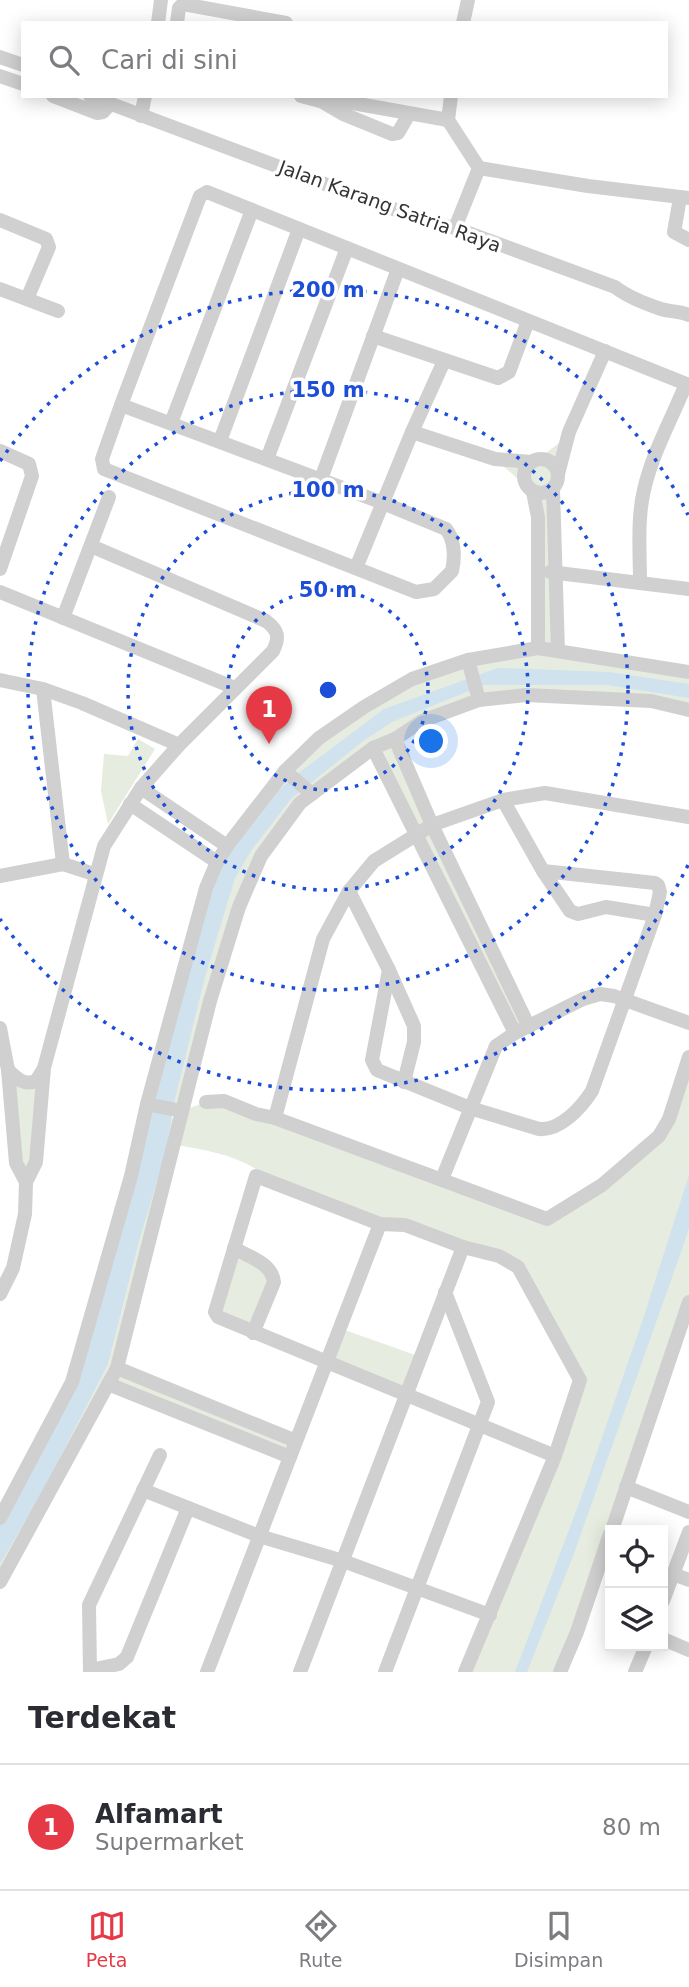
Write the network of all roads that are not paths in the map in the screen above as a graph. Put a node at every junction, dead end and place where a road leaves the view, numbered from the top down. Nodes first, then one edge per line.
1 (160, 0) edge
2 (468, 0) edge
3 (207, 4) edge
4 (158, 21) edge
5 (177, 21) edge
6 (278, 21) edge
7 (463, 21) edge
8 (0, 57) edge
9 (21, 64) edge
10 (0, 76) edge
11 (21, 83) edge
12 (59, 98) edge
13 (95, 98) edge
14 (145, 98) edge
15 (310, 98) edge
16 (451, 98) edge
17 (320, 100) junction
18 (110, 104) junction
19 (409, 114) junction
20 (141, 116) junction
21 (448, 120) junction
22 (479, 167) junction
23 (684, 198) edge
24 (252, 210) junction
25 (0, 220) edge
26 (455, 228) junction
27 (299, 229) junction
28 (689, 240) edge
29 (347, 248) junction
30 (398, 269) junction
31 (0, 289) edge
32 (27, 299) junction
33 (58, 311) dead end
34 (689, 314) edge
35 (528, 321) junction
36 (373, 336) junction
37 (605, 351) junction
38 (444, 361) junction
39 (688, 385) edge
40 (121, 405) junction
41 (171, 423) junction
42 (412, 432) junction
43 (569, 432) junction
44 (220, 441) junction
45 (0, 451) edge
46 (267, 459) junction
47 (495, 459) junction
48 (535, 461) junction
49 (558, 474) junction
50 (321, 479) junction
51 (530, 489) junction
52 (553, 489) junction
53 (109, 497) dead end
54 (383, 502) junction
55 (91, 546) junction
56 (356, 568) junction
57 (0, 569) edge
58 (538, 570) junction
59 (557, 573) junction
60 (640, 583) junction
61 (689, 589) edge
62 (0, 592) edge
63 (63, 618) junction
64 (538, 648) junction
65 (558, 651) junction
66 (470, 666) junction
67 (689, 672) edge
68 (0, 680) edge
69 (235, 688) junction
70 (43, 689) junction
71 (478, 696) junction
72 (689, 710) edge
73 (395, 739) junction
74 (179, 745) junction
75 (373, 748) junction
76 (285, 771) junction
77 (141, 788) junction
78 (312, 794) junction
79 (503, 800) junction
80 (130, 804) junction
81 (689, 817) edge
82 (432, 825) junction
83 (417, 833) junction
84 (227, 846) junction
85 (217, 862) junction
86 (63, 864) junction
87 (543, 871) junction
88 (94, 874) junction
89 (0, 876) edge
90 (349, 891) junction
91 (472, 909) junction
92 (457, 915) junction
93 (655, 915) junction
94 (389, 970) junction
95 (625, 1000) junction
96 (689, 1023) edge
97 (0, 1028) edge
98 (522, 1030) junction
99 (689, 1057) edge
100 (44, 1069) junction
101 (8, 1070) junction
102 (404, 1082) junction
103 (206, 1102) dead end
104 (151, 1105) junction
105 (470, 1108) junction
106 (177, 1111) junction
107 (275, 1118) junction
108 (442, 1179) junction
109 (26, 1182) junction
110 (380, 1224) junction
111 (463, 1247) junction
112 (234, 1248) junction
113 (445, 1292) junction
114 (0, 1294) edge
115 (689, 1303) edge
116 (253, 1333) junction
117 (326, 1363) junction
118 (117, 1368) junction
119 (107, 1384) junction
120 (179, 1393) junction
121 (406, 1395) junction
122 (172, 1410) junction
123 (478, 1425) junction
124 (296, 1440) junction
125 (160, 1455) dead end
126 (555, 1456) junction
127 (290, 1457) junction
128 (626, 1487) junction
129 (143, 1490) junction
130 (188, 1508) junction
131 (689, 1512) edge
132 (0, 1518) edge
133 (613, 1525) edge
134 (689, 1532) edge
135 (259, 1536) junction
136 (605, 1550) edge
137 (343, 1561) junction
138 (673, 1574) junction
139 (689, 1580) edge
140 (0, 1582) edge
141 (416, 1588) junction
142 (668, 1588) edge
143 (490, 1615) junction
144 (668, 1641) edge
145 (689, 1650) edge
146 (644, 1651) edge
147 (90, 1671) edge
148 (207, 1672) edge
149 (300, 1672) edge
150 (385, 1672) edge
151 (465, 1672) edge
152 (560, 1672) edge
153 (635, 1672) edge

1 - 4 street
2 - 7 street
3 - 5 street
3 - 6 street
8 - 9 street
10 - 11 street
12 - 18 street
13 - 18 street, Jalan Karang Satria Raya
14 - 20 street
15 - 17 street
16 - 21 street
17 - 19 street
17 - 19 street
18 - 20 street, Jalan Karang Satria Raya
19 - 21 street
20 - 26 street, Jalan Karang Satria Raya
21 - 22 street
22 - 23 street
22 - 26 street
23 - 28 street
24 - 27 street
24 - 40 street
24 - 41 street
25 - 32 street
26 - 34 street, Jalan Karang Satria Raya
27 - 29 street
27 - 44 street
29 - 30 street
29 - 46 street
30 - 35 street
30 - 36 street
31 - 32 street
32 - 33 street
35 - 37 street
35 - 38 street
36 - 38 street
36 - 50 street
37 - 39 street
37 - 43 street
38 - 42 street
39 - 60 street
40 - 41 street
40 - 56 street
41 - 44 street
42 - 47 street
42 - 54 street
43 - 48 street
43 - 49 street
44 - 46 street
45 - 57 street
46 - 50 street
47 - 48 street
47 - 51 street
48 - 49 street
48 - 51 street
49 - 52 street
50 - 54 street
51 - 52 street
51 - 58 street
52 - 59 street
53 - 55 street
54 - 56 street
54 - 56 street
55 - 63 street
55 - 69 street
58 - 59 street
58 - 64 street
59 - 60 street
59 - 65 street
60 - 61 street
62 - 63 street
63 - 69 street
64 - 65 street
64 - 66 street
65 - 67 street
66 - 71 street
66 - 76 street
68 - 70 street
69 - 74 street
70 - 74 street
70 - 86 street
71 - 72 street
71 - 73 street
73 - 75 street
73 - 82 street
74 - 77 street
75 - 78 street
75 - 83 street
76 - 78 street
76 - 84 street
77 - 80 street
77 - 84 street
78 - 106 street
79 - 81 street
79 - 82 street
79 - 87 street
80 - 85 street
80 - 88 street
82 - 83 street
82 - 91 street
83 - 90 street
83 - 92 street
84 - 85 street
85 - 104 street
86 - 88 street
86 - 89 street
87 - 93 street
87 - 93 street
88 - 100 street
90 - 94 street
90 - 107 street
91 - 92 street
91 - 98 street
92 - 98 street
93 - 95 street
94 - 102 street
94 - 102 street
95 - 96 street
95 - 98 street
95 - 105 street
97 - 101 street
98 - 105 street
99 - 108 street
100 - 101 street
100 - 109 street
101 - 109 street
102 - 105 street
103 - 107 street
104 - 106 street
104 - 132 street
105 - 108 street
106 - 118 street
107 - 108 street
109 - 114 street
110 - 111 street
110 - 112 street
110 - 117 street
111 - 113 street
111 - 126 street
112 - 116 street
112 - 116 street
113 - 121 street
113 - 123 street
115 - 128 street
116 - 117 street
117 - 121 street
117 - 124 street
118 - 119 street
118 - 120 street
119 - 122 street
119 - 140 street
120 - 122 street
120 - 124 street
121 - 123 street
121 - 137 street
122 - 127 street
123 - 126 street
123 - 141 street
124 - 127 street
125 - 129 street
126 - 143 street
127 - 135 street
128 - 131 street
128 - 133 street
129 - 130 street
129 - 147 street
130 - 135 street
130 - 147 street
134 - 138 street
135 - 137 street
135 - 148 street
136 - 152 street
137 - 141 street
137 - 149 street
138 - 139 street
138 - 142 street
141 - 143 street
141 - 150 street
143 - 151 street
144 - 145 street
146 - 153 street

